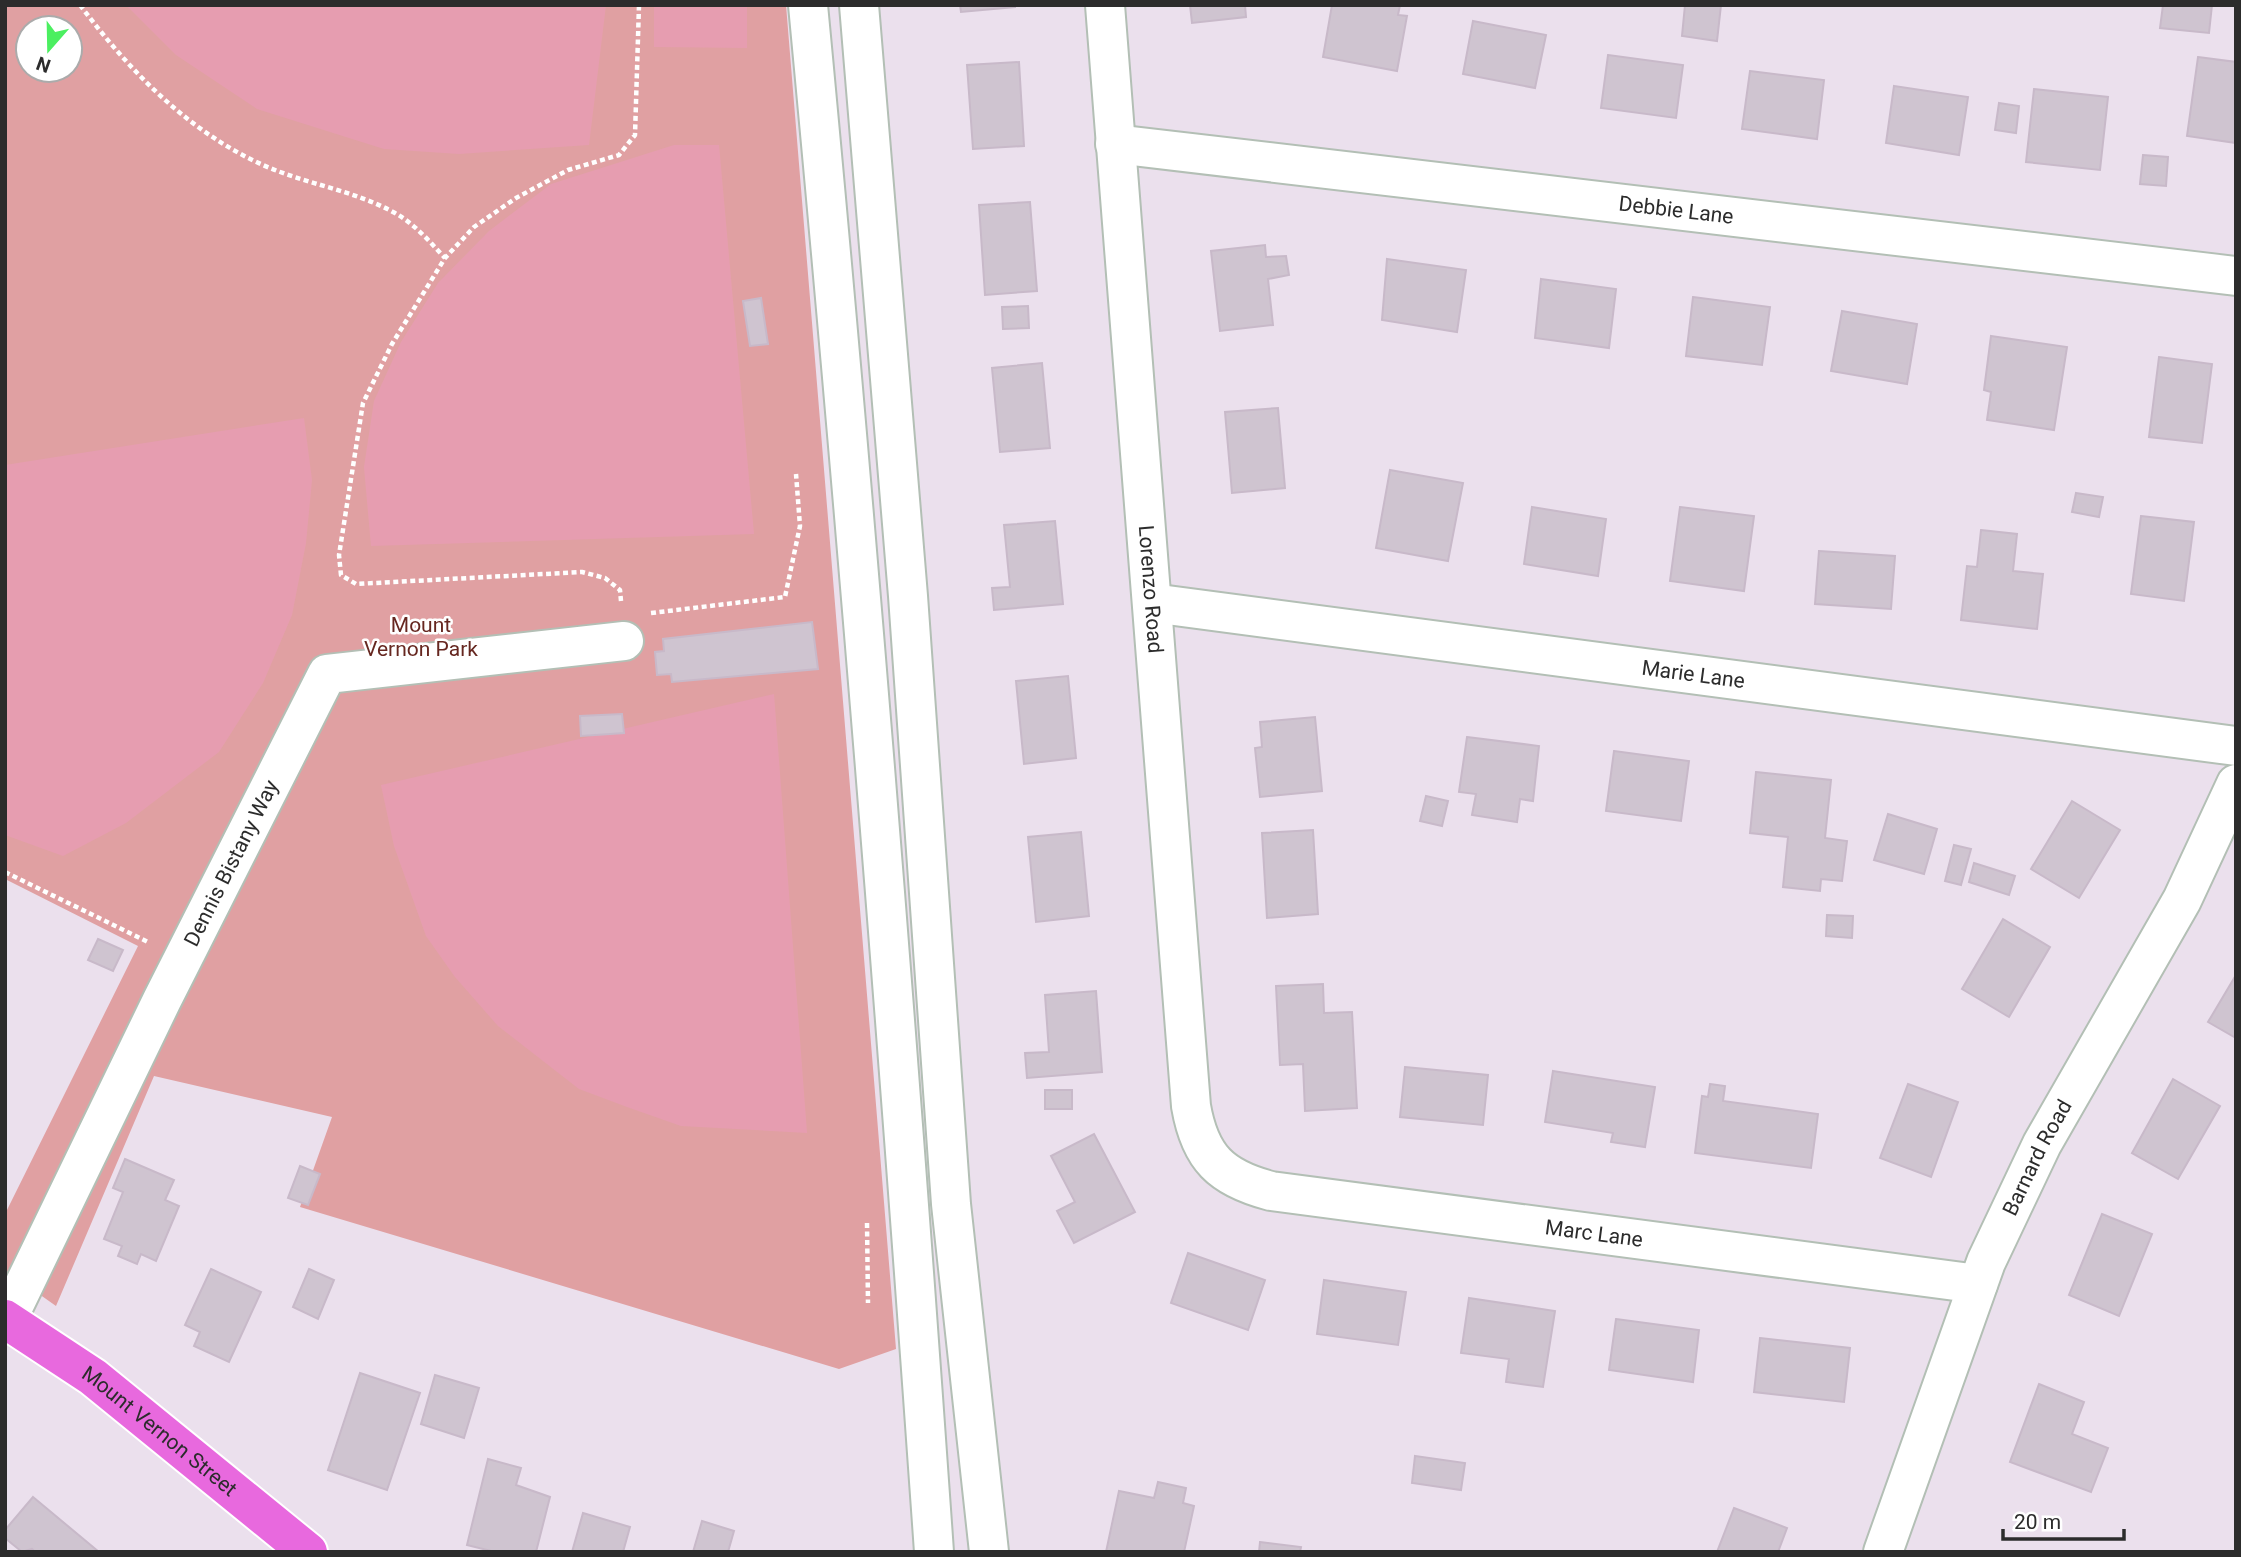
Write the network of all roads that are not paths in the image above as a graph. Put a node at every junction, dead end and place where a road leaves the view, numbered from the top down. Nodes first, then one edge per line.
1 (808, 5) edge
2 (859, 5) edge
3 (1105, 5) edge
4 (1115, 144) junction
5 (2236, 276) edge
6 (1152, 603) junction
7 (623, 628) road end
8 (2236, 746) edge
9 (2236, 784) edge
10 (1217, 1166) joint
11 (1978, 1284) junction
12 (6, 1320) edge
13 (309, 1552) edge
14 (934, 1552) edge
15 (989, 1552) edge
16 (1883, 1552) edge

1 - 14 street
2 - 15 street
3 - 4 street, Lorenzo Road
4 - 5 street, Debbie Lane
4 - 6 street, Lorenzo Road
6 - 8 street, Marie Lane
6 - 10 street, Lorenzo Road
7 - 12 street, Dennis Bistany Way
9 - 11 street, Barnard Road
10 - 11 street, Marc Lane
11 - 16 street, Barnard Road
12 - 13 main road, Mount Vernon Street

